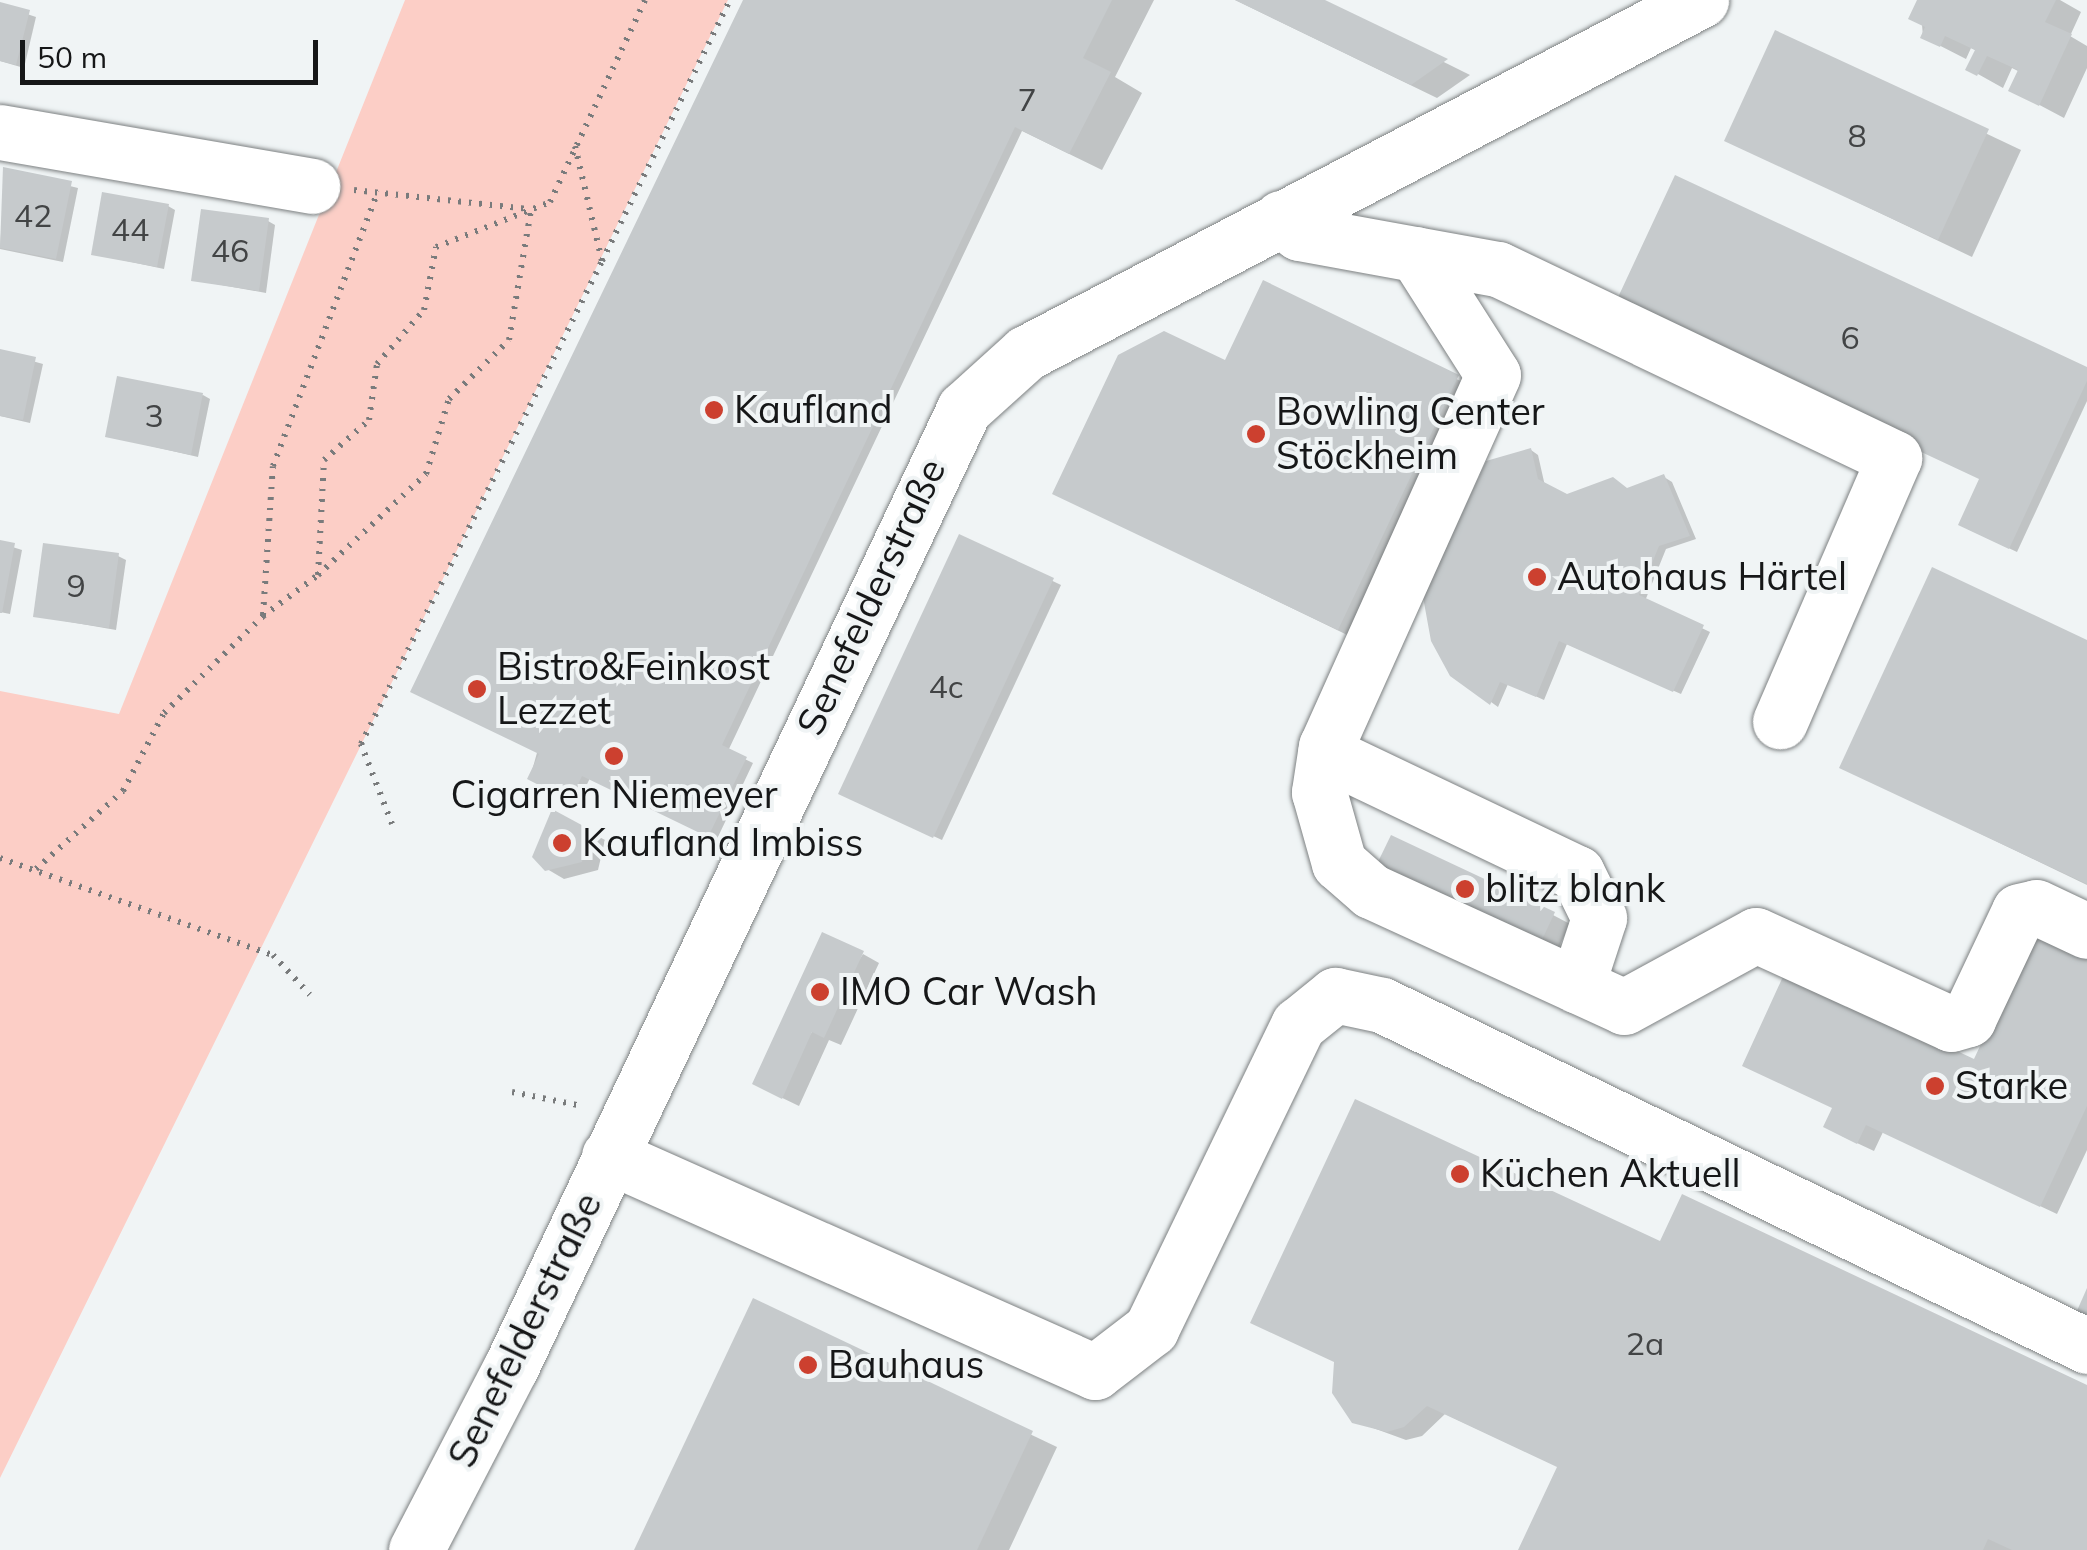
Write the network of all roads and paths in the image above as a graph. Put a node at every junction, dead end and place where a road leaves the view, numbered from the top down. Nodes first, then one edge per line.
1 (644, 0) edge
2 (730, 0) edge
3 (1701, 0) edge
4 (0, 132) edge
5 (575, 145) junction
6 (312, 186) dead end
7 (532, 209) junction
8 (1281, 218) junction
9 (1416, 254) junction
10 (602, 261) junction
11 (318, 575) junction
12 (263, 616) junction
13 (1780, 721) dead end
14 (1325, 753) junction
15 (392, 824) dead end
16 (0, 858) edge
17 (36, 869) junction
18 (2087, 931) edge
19 (1577, 985) junction
20 (310, 996) dead end
21 (512, 1092) dead end
22 (618, 1138) junction
23 (2087, 1346) edge
24 (416, 1550) edge

1 - 5 path
2 - 10 path
3 - 8 street, Senefelderstraße
4 - 6 street
5 - 7 path
5 - 10 path
7 - 11 path
7 - 11 path
7 - 12 path
8 - 9 street
8 - 22 street, Senefelderstraße
9 - 13 street
9 - 14 street
10 - 15 path
11 - 12 path
12 - 17 path
14 - 19 street
14 - 19 street
16 - 17 path
17 - 20 path
18 - 19 street
21 - 22 path
22 - 23 street
22 - 24 street, Senefelderstraße

